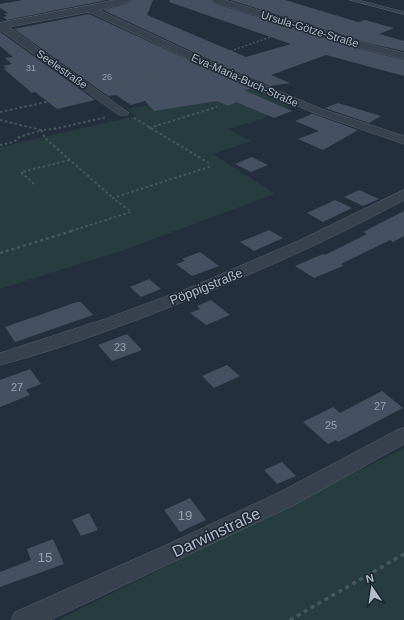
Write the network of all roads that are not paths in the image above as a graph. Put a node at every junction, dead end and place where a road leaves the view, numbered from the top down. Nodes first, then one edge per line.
1 (126, 0) edge
2 (216, 0) edge
3 (352, 0) edge
4 (90, 10) junction
5 (404, 13) edge
6 (0, 26) edge
7 (404, 56) edge
8 (123, 113) road end
9 (404, 140) edge
10 (404, 194) edge
11 (0, 359) edge
12 (404, 435) edge
13 (24, 620) edge

1 - 4 street
2 - 7 street, Ursula-Götze-Straße
3 - 5 lane
4 - 6 street
4 - 9 street, Eva-Maria-Buch-Straße
6 - 8 street, Seelestraße
10 - 11 street, Pöppigstraße
12 - 13 street, Darwinstraße

